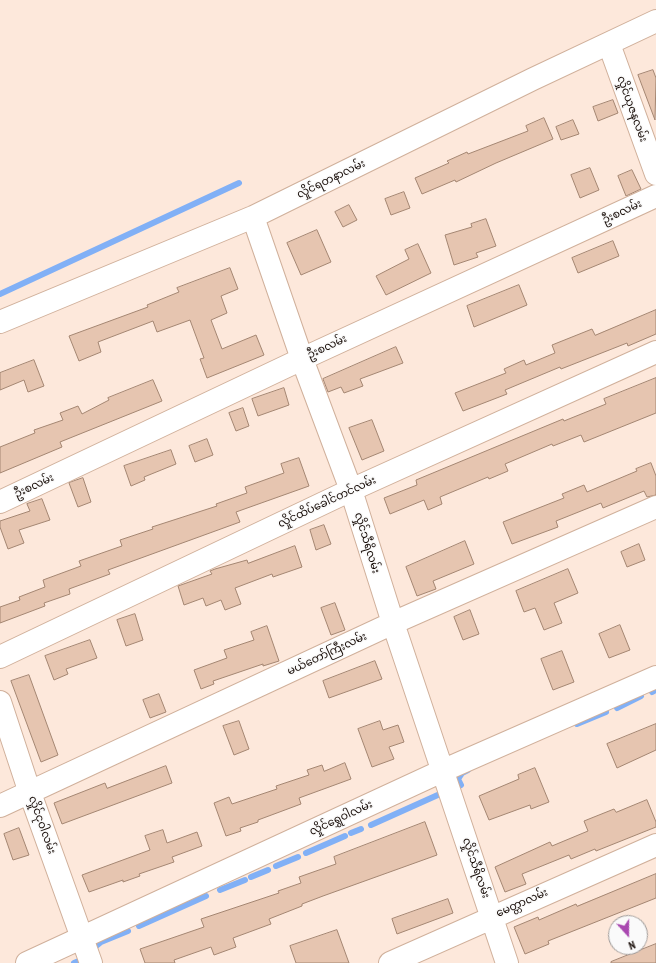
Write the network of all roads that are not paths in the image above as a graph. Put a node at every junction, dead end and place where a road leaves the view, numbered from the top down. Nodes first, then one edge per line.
1 (656, 21) edge
2 (608, 44) junction
3 (656, 174) edge
4 (656, 196) edge
5 (253, 218) junction
6 (0, 322) edge
7 (656, 352) edge
8 (302, 359) junction
9 (351, 490) junction
10 (0, 502) edge
11 (656, 507) edge
12 (393, 623) junction
13 (0, 657) edge
14 (656, 677) edge
15 (0, 702) edge
16 (446, 782) junction
17 (30, 793) junction
18 (0, 806) edge
19 (656, 845) edge
20 (492, 916) junction
21 (87, 949) edge
22 (27, 963) edge
23 (390, 963) edge
24 (507, 963) edge

1 - 2 street, လှိုင်ရတနာလမ်း
2 - 3 street, လှိုင်ယုဇနလမ်း
2 - 5 street, လှိုင်ရတနာလမ်း
4 - 8 street, ဦးစလမ်း
5 - 6 street, လှိုင်ရတနာလမ်း
5 - 8 street, လှိုင်သီရိလမ်း
7 - 9 street, လှိုင်ထိပ်ခေါင်တင်လမ်း
8 - 9 street, လှိုင်သီရိလမ်း
8 - 10 street, ဦးစလမ်း
9 - 12 street, လှိုင်သီရိလမ်း
9 - 13 street, လှိုင်ထိပ်ခေါင်တင်လမ်း
11 - 12 street, မယ်တော်ကြီးလမ်း
12 - 16 street, လှိုင်သီရိလမ်း
12 - 17 street, မယ်တော်ကြီးလမ်း
14 - 16 street, လှိုင်ရွှေဝါလမ်း
15 - 17 street, လှိုင်ငုဝါလမ်း
16 - 20 street, လှိုင်သီရိလမ်း
16 - 21 street, လှိုင်ရွှေဝါလမ်း
17 - 18 street, မယ်တော်ကြီးလမ်း
17 - 21 street, လှိုင်ငုဝါလမ်း
19 - 20 street, မေတ္တာလမ်း
20 - 23 street, မေတ္တာလမ်း
20 - 24 street, လှိုင်သီရိလမ်း
21 - 22 street, လှိုင်ရွှေဝါလမ်း

